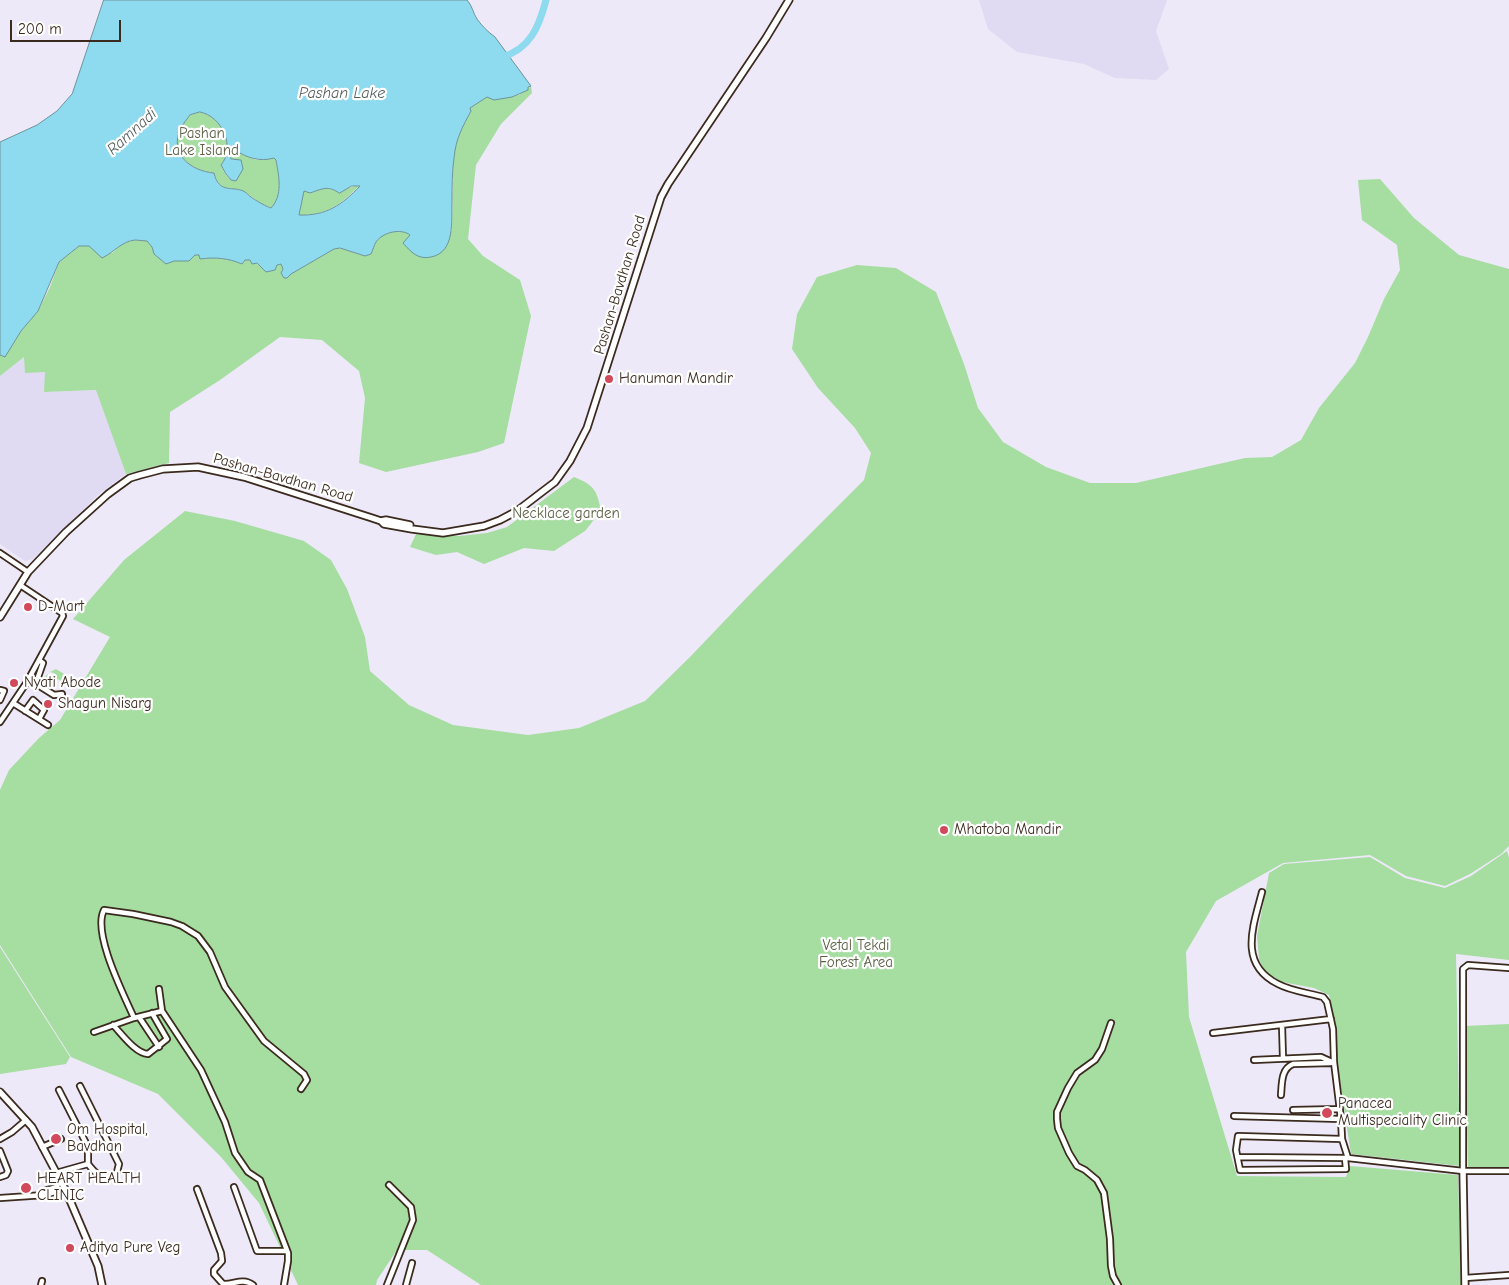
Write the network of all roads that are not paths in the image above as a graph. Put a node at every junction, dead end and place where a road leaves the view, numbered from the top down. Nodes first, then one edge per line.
1 (789, 0) edge
2 (0, 553) edge
3 (28, 572) junction
4 (20, 585) junction
5 (0, 617) edge
6 (40, 660) junction
7 (0, 690) edge
8 (62, 694) dead end
9 (0, 700) edge
10 (13, 703) junction
11 (25, 711) junction
12 (39, 719) junction
13 (0, 722) edge
14 (48, 725) dead end
15 (1262, 892) dead end
16 (1509, 968) edge
17 (158, 989) dead end
18 (162, 1011) junction
19 (152, 1013) junction
20 (137, 1017) junction
21 (1331, 1019) junction
22 (1111, 1023) dead end
23 (113, 1025) junction
24 (1282, 1025) junction
25 (94, 1032) dead end
26 (1213, 1033) dead end
27 (159, 1047) junction
28 (1284, 1058) junction
29 (1254, 1060) dead end
30 (1334, 1063) junction
31 (80, 1086) dead end
32 (301, 1088) dead end
33 (58, 1090) dead end
34 (0, 1092) edge
35 (1281, 1095) dead end
36 (1340, 1109) junction
37 (1293, 1110) dead end
38 (1234, 1116) dead end
39 (1341, 1119) junction
40 (26, 1120) junction
41 (0, 1139) edge
42 (62, 1139) dead end
43 (1342, 1139) junction
44 (42, 1147) junction
45 (0, 1151) edge
46 (1238, 1157) junction
47 (1347, 1158) junction
48 (88, 1164) junction
49 (1463, 1170) junction
50 (1509, 1171) edge
51 (55, 1173) junction
52 (0, 1176) edge
53 (60, 1180) junction
54 (388, 1186) dead end
55 (234, 1187) dead end
56 (197, 1189) dead end
57 (64, 1190) junction
58 (42, 1194) junction
59 (0, 1198) edge
60 (287, 1251) junction
61 (412, 1263) dead end
62 (1509, 1275) edge
63 (1465, 1278) junction
64 (102, 1285) edge
65 (253, 1285) edge
66 (284, 1285) edge
67 (387, 1285) edge
68 (406, 1285) edge
69 (1118, 1285) edge
70 (1465, 1285) edge

1 - 3 main road, Pashan-Bavdhan Road
2 - 3 street
3 - 4 main road, Pashan-Bavdhan Road
4 - 5 main road, Pashan-Bavdhan Road
4 - 6 street
6 - 8 street
6 - 10 street
7 - 9 street
10 - 11 street
10 - 13 street
11 - 12 street
11 - 12 street
12 - 14 street
15 - 21 street
16 - 49 street
17 - 18 street
18 - 19 street
18 - 60 street
19 - 20 street
19 - 27 street
20 - 23 street
20 - 27 street
20 - 32 street
21 - 24 street
21 - 30 street
22 - 69 street
23 - 25 street
23 - 27 street
24 - 26 street
24 - 28 street
28 - 29 street
28 - 30 street
30 - 35 street
30 - 36 street
31 - 48 street
33 - 48 street
34 - 40 main road
36 - 37 street
36 - 39 street
38 - 39 street
39 - 43 street
40 - 41 street
40 - 44 main road
42 - 44 street
43 - 46 street
43 - 47 street
44 - 51 main road
45 - 52 street
46 - 47 street
46 - 47 street
47 - 49 street
48 - 51 street
49 - 50 street
49 - 63 main road
51 - 53 main road
53 - 57 main road
53 - 58 street
54 - 67 street
55 - 60 street
56 - 65 street
57 - 58 street
57 - 64 main road
58 - 59 street
60 - 66 street
61 - 68 street
62 - 63 street
63 - 70 main road

